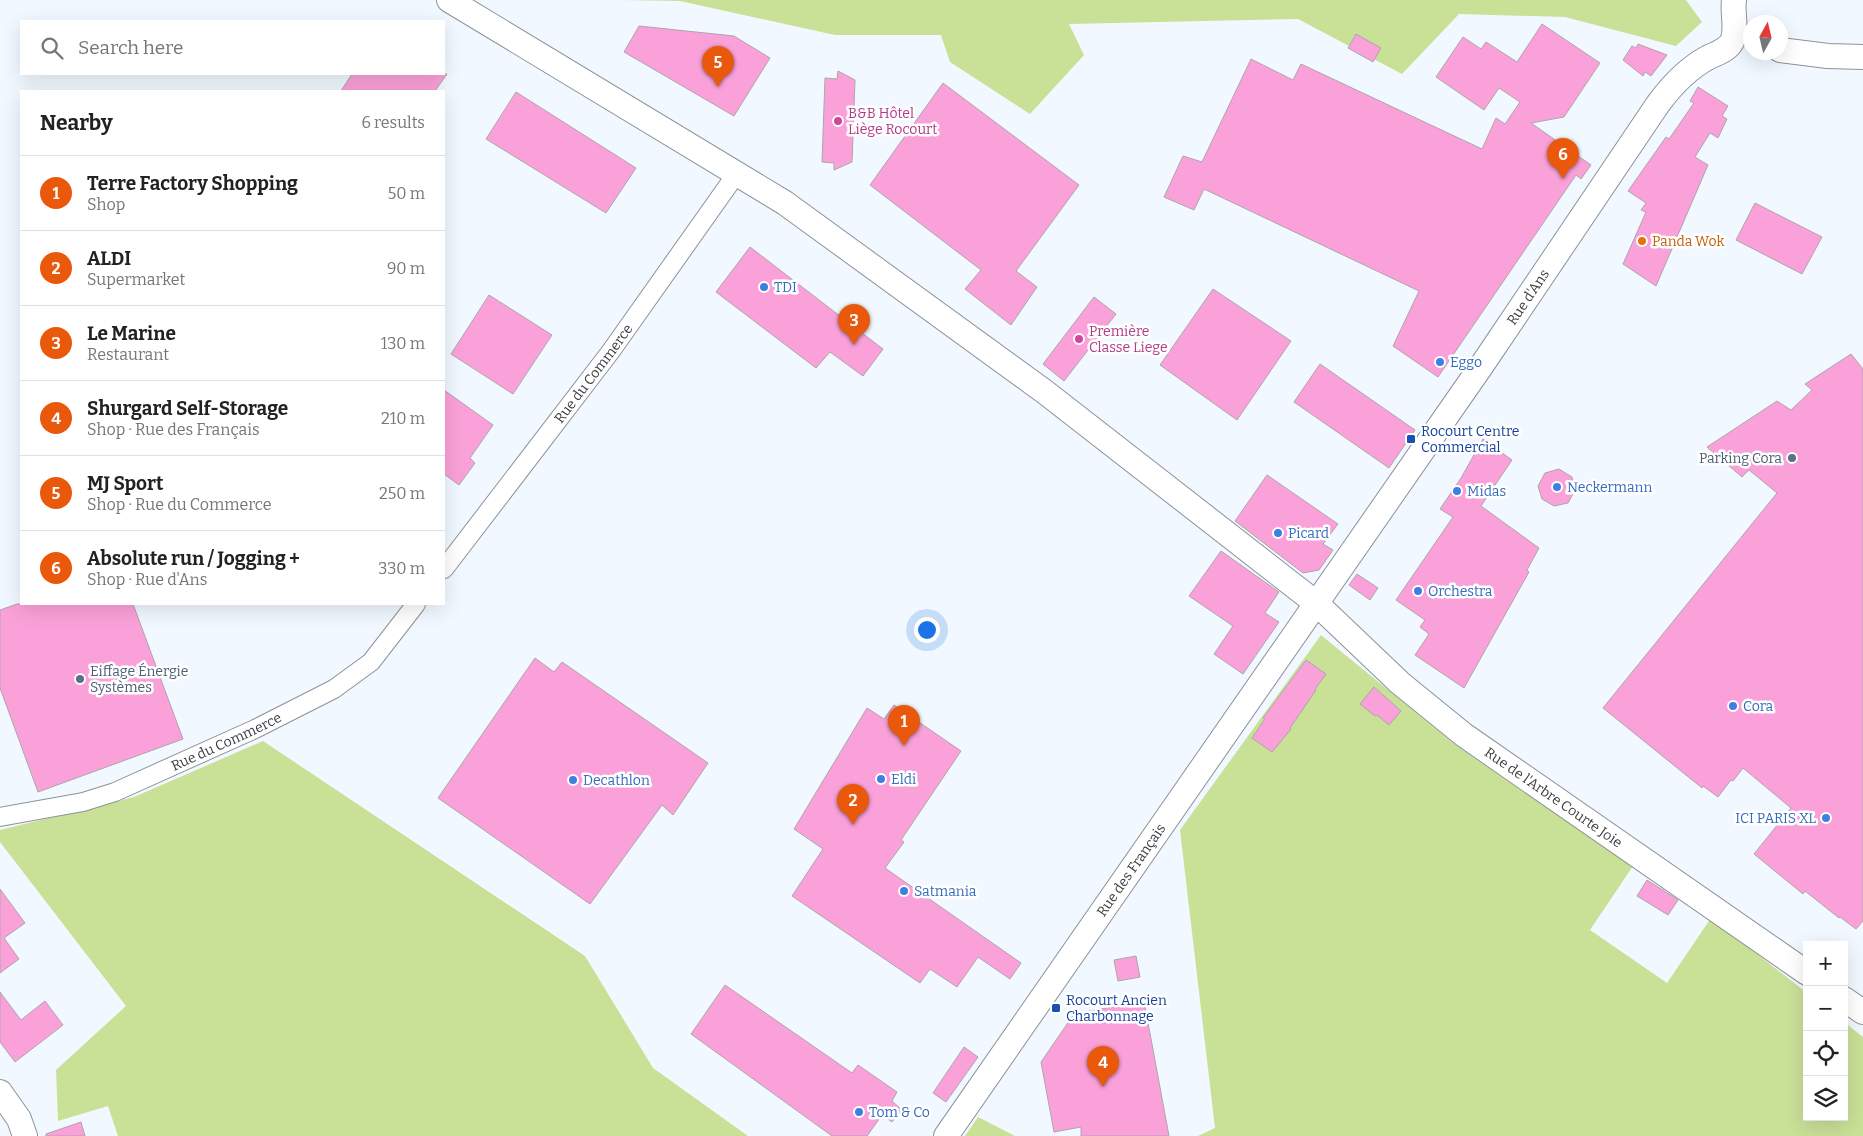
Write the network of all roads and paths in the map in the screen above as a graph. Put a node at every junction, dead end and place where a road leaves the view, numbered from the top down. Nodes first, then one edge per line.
1 (449, 0) edge
2 (1734, 0) edge
3 (1742, 42) edge
4 (1788, 51) edge
5 (1863, 57) edge
6 (737, 173) junction
7 (445, 568) edge
8 (1316, 603) junction
9 (415, 605) edge
10 (0, 817) edge
11 (1803, 970) edge
12 (1848, 1002) edge
13 (1863, 1012) edge
14 (0, 1092) edge
15 (25, 1136) edge
16 (946, 1136) edge

1 - 6 street, Rue de l'Arbre Courte Joie
2 - 3 street, Rue d'Ans
3 - 8 street, Rue d'Ans
4 - 5 street
6 - 7 street, Rue du Commerce
6 - 8 street, Rue de l'Arbre Courte Joie
8 - 11 street, Rue de l'Arbre Courte Joie
8 - 16 street, Rue des Français
9 - 10 street, Rue du Commerce
12 - 13 street
14 - 15 street

